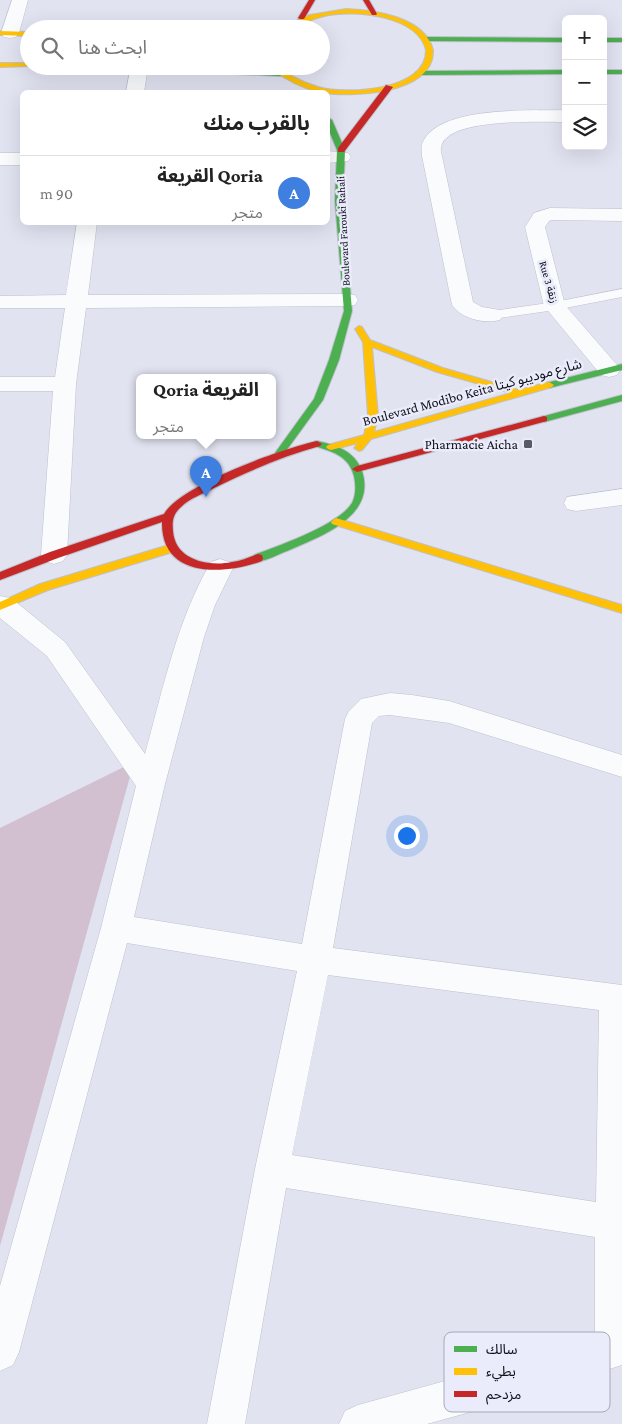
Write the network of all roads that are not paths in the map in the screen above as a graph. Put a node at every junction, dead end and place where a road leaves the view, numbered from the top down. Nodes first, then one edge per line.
1 (20, 0) edge
2 (312, 0) edge
3 (366, 0) edge
4 (374, 14) junction
5 (302, 18) junction
6 (298, 20) edge
7 (5, 33) edge
8 (20, 34) edge
9 (426, 39) junction
10 (562, 40) edge
11 (607, 40) edge
12 (622, 40) edge
13 (0, 64) edge
14 (20, 65) edge
15 (419, 72) junction
16 (562, 72) edge
17 (607, 72) edge
18 (622, 72) edge
19 (138, 75) edge
20 (284, 75) edge
21 (389, 87) junction
22 (135, 90) edge
23 (314, 90) edge
24 (330, 91) edge
25 (562, 116) edge
26 (330, 129) edge
27 (336, 155) edge
28 (0, 159) edge
29 (20, 159) edge
30 (622, 214) edge
31 (87, 225) edge
32 (622, 293) edge
33 (0, 302) edge
34 (76, 302) junction
35 (347, 306) junction
36 (555, 306) junction
37 (492, 315) joint
38 (367, 342) junction
39 (615, 369) edge
40 (0, 384) edge
41 (65, 384) junction
42 (519, 392) junction
43 (622, 398) edge
44 (368, 436) junction
45 (331, 447) junction
46 (280, 453) junction
47 (354, 464) junction
48 (622, 497) edge
49 (576, 504) dead end
50 (167, 517) junction
51 (336, 522) junction
52 (172, 548) junction
53 (54, 555) junction
54 (220, 568) junction
55 (0, 576) edge
56 (1, 605) edge
57 (622, 610) edge
58 (622, 766) edge
59 (151, 784) junction
60 (116, 928) junction
61 (315, 960) junction
62 (619, 999) edge
63 (272, 1169) junction
64 (613, 1222) junction
65 (618, 1348) edge
66 (0, 1352) edge
67 (444, 1400) edge
68 (226, 1424) edge
69 (358, 1424) edge

1 - 7 street
2 - 5 main road
3 - 4 main road
4 - 5 main road
4 - 9 main road
5 - 6 main road
7 - 8 main road
9 - 10 main road
9 - 15 main road
11 - 12 main road
13 - 14 main road
15 - 16 main road
15 - 21 main road
17 - 18 main road
19 - 22 street
20 - 23 main road
21 - 24 main road
21 - 27 main road
25 - 37 street
26 - 27 main road, Boulevard Farouki Rahali
27 - 35 main road, Boulevard Farouki Rahali
28 - 29 street
30 - 36 street, Rue 3 زنقة
31 - 34 street
32 - 36 lane
33 - 34 street
34 - 35 street
34 - 41 street
35 - 38 main road, Boulevard Farouki Rahali
35 - 46 main road, Boulevard Farouki Rahali
36 - 37 lane
36 - 39 street, Rue 3 زنقة
38 - 42 main road
38 - 44 main road, Boulevard Farouki Rahali
39 - 42 main road, Boulevard Modibo Keita شارع موديبو كيتا
40 - 41 street
41 - 53 street
42 - 44 main road, Boulevard Modibo Keita شارع موديبو كيتا
43 - 47 main road
44 - 45 main road, Boulevard Modibo Keita شارع موديبو كيتا
44 - 47 main road, Boulevard Farouki Rahali
45 - 46 main road
45 - 47 main road
46 - 50 main road
47 - 51 main road
48 - 49 street
50 - 52 main road
50 - 53 main road
51 - 54 main road
51 - 57 main road
52 - 54 main road
52 - 56 main road
53 - 55 main road
54 - 59 street
56 - 59 street
58 - 61 street
59 - 60 street
60 - 61 street
60 - 66 street
61 - 62 street
61 - 63 street
62 - 64 street
63 - 64 street
63 - 68 street
64 - 65 street
67 - 69 street

